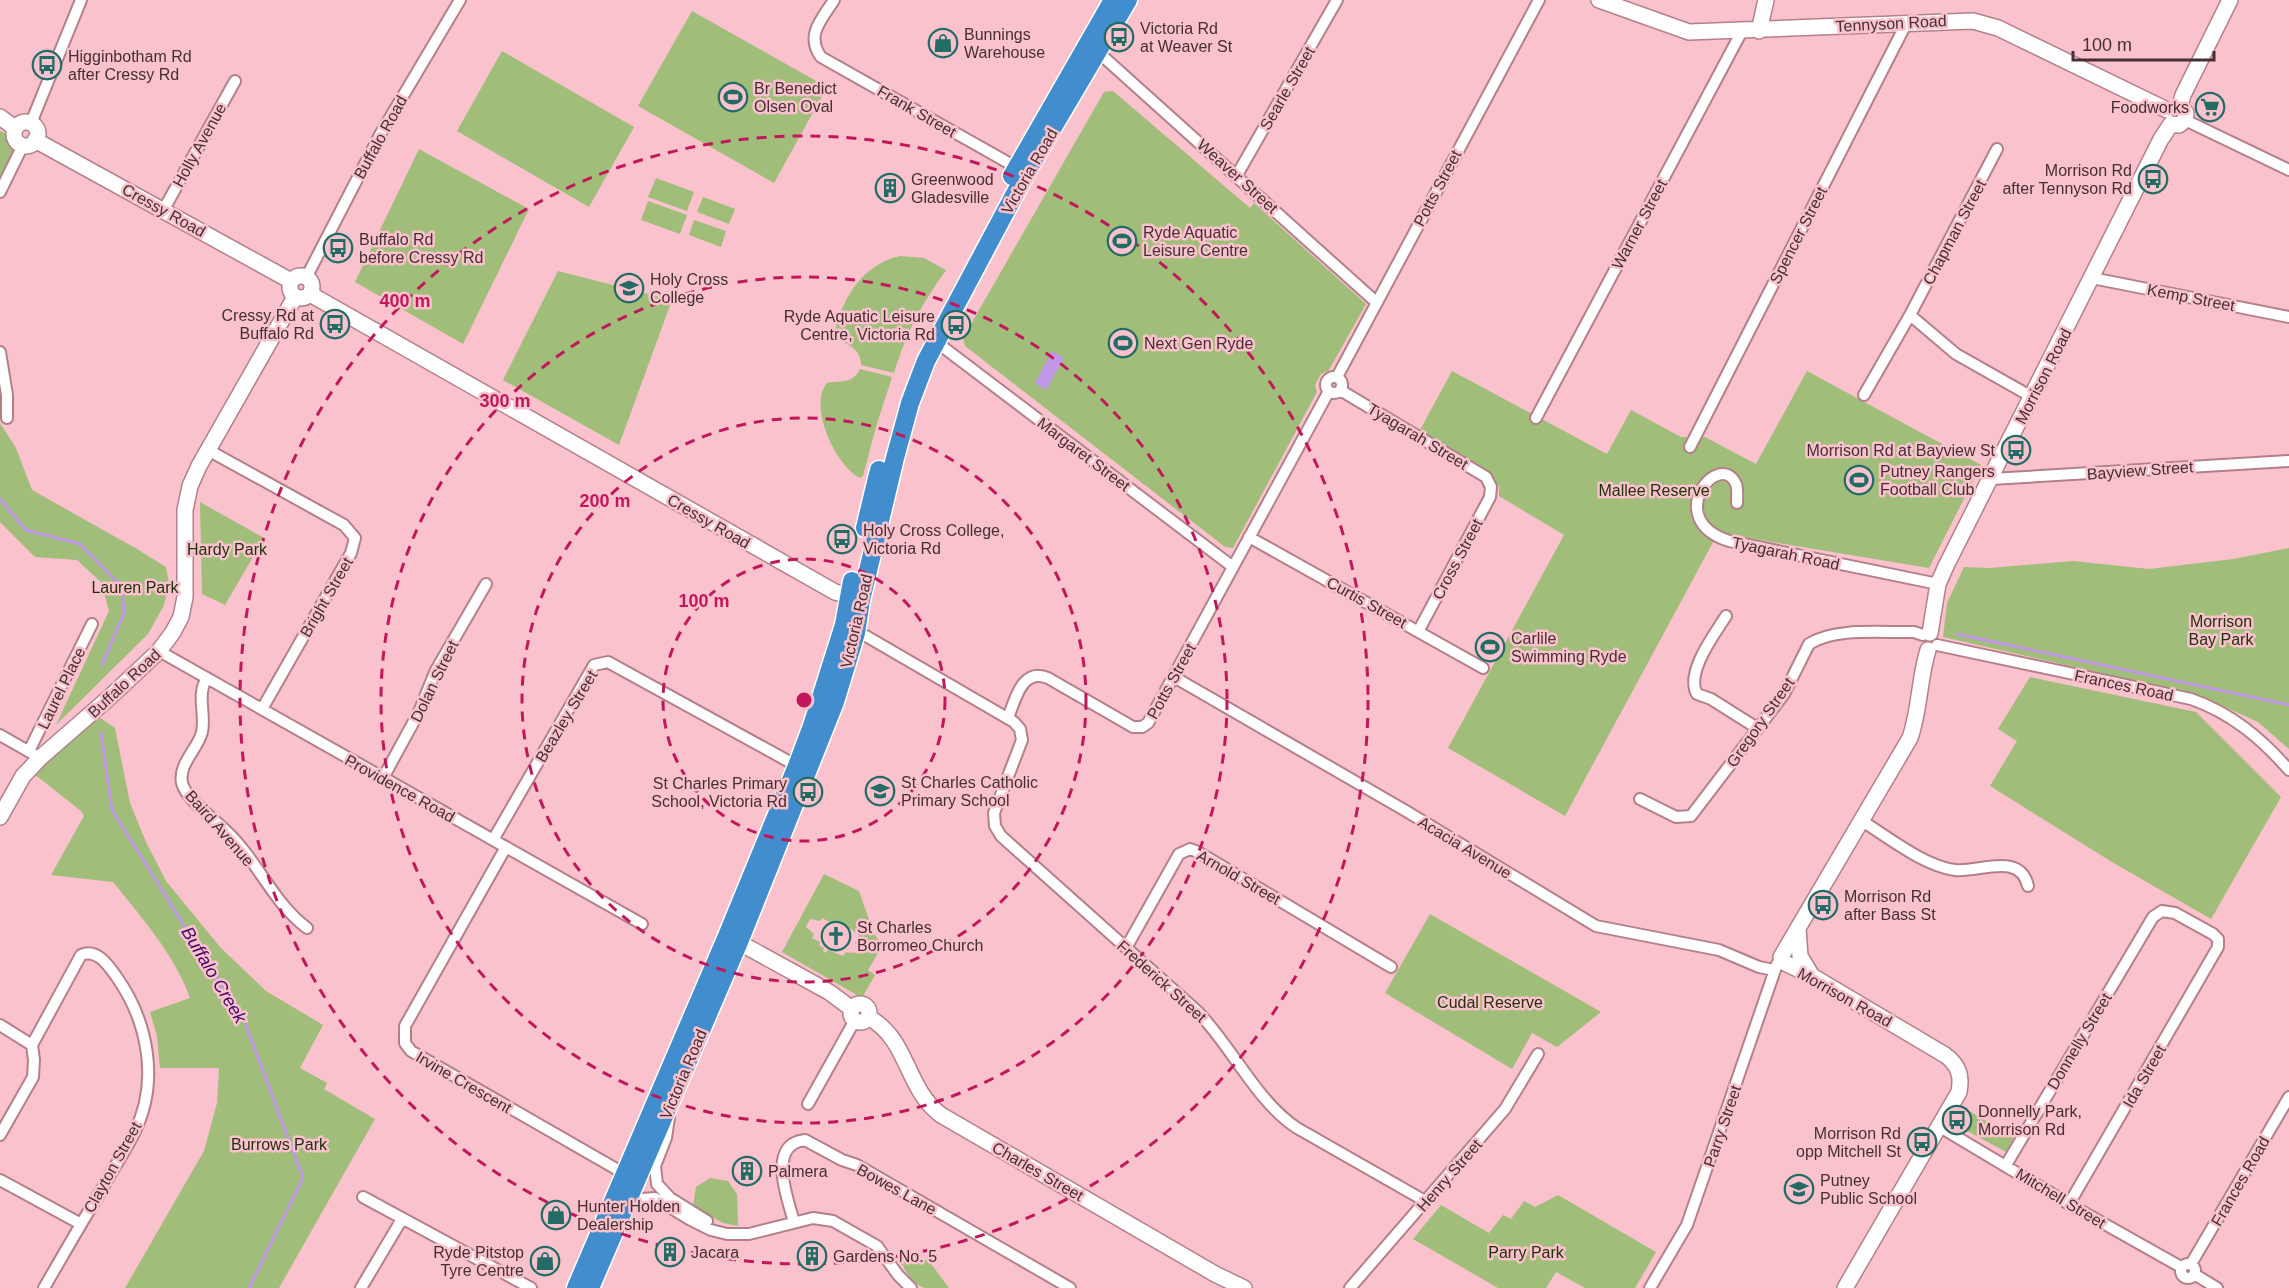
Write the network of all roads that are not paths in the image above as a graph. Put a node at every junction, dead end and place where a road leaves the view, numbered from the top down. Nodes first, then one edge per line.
1 (81, 0) edge
2 (460, 0) edge
3 (834, 0) edge
4 (1113, 0) edge
5 (1128, 0) edge
6 (1337, 0) edge
7 (1539, 0) edge
8 (1767, 0) edge
9 (2230, 0) edge
10 (1606, 1) edge
11 (1907, 22) junction
12 (1742, 31) junction
13 (1759, 31) junction
14 (1098, 52) junction
15 (235, 81) dead end
16 (2176, 115) junction
17 (0, 117) edge
18 (31, 123) junction
19 (15, 128) junction
20 (29, 143) junction
21 (1997, 149) dead end
22 (1021, 170) junction
23 (2289, 170) edge
24 (1237, 175) junction
25 (0, 192) edge
26 (164, 209) junction
27 (2092, 278) junction
28 (299, 279) junction
29 (302, 295) junction
30 (1376, 302) junction
31 (1910, 315) junction
32 (2289, 317) edge
33 (935, 341) junction
34 (0, 352) edge
35 (1335, 390) junction
36 (1864, 395) dead end
37 (2032, 397) junction
38 (7, 417) dead end
39 (1536, 418) dead end
40 (1690, 447) dead end
41 (208, 450) junction
42 (2289, 461) edge
43 (1991, 479) junction
44 (1491, 487) joint
45 (1737, 503) dead end
46 (1250, 537) junction
47 (1233, 567) junction
48 (486, 584) dead end
49 (1938, 584) junction
50 (855, 598) junction
51 (1726, 616) dead end
52 (92, 624) dead end
53 (1419, 630) junction
54 (856, 633) junction
55 (1930, 641) junction
56 (159, 651) junction
57 (1483, 668) dead end
58 (1174, 677) junction
59 (207, 678) junction
60 (262, 709) junction
61 (1008, 718) junction
62 (1757, 728) junction
63 (0, 735) edge
64 (35, 755) junction
65 (797, 766) junction
66 (2289, 770) edge
67 (383, 778) junction
68 (1640, 799) dead end
69 (0, 817) edge
70 (1862, 821) junction
71 (493, 840) junction
72 (506, 847) junction
73 (2028, 886) dead end
74 (642, 924) dead end
75 (1798, 926) junction
76 (307, 928) dead end
77 (733, 939) junction
78 (2218, 947) joint
79 (1126, 948) junction
80 (1778, 965) junction
81 (1391, 967) dead end
82 (1812, 976) junction
83 (859, 1015) junction
84 (0, 1025) edge
85 (32, 1045) junction
86 (1538, 1054) dead end
87 (2289, 1097) edge
88 (672, 1102) junction
89 (808, 1104) dead end
90 (1940, 1127) junction
91 (0, 1135) edge
92 (2006, 1165) junction
93 (625, 1174) junction
94 (0, 1180) edge
95 (363, 1197) dead end
96 (628, 1200) junction
97 (1425, 1201) junction
98 (2069, 1204) junction
99 (402, 1219) junction
100 (794, 1222) junction
101 (81, 1224) junction
102 (727, 1234) junction
103 (2188, 1271) junction
104 (44, 1288) edge
105 (362, 1288) edge
106 (531, 1288) edge
107 (576, 1288) edge
108 (590, 1288) edge
109 (911, 1288) edge
110 (1070, 1288) edge
111 (1244, 1288) edge
112 (1350, 1288) edge
113 (1650, 1288) edge
114 (1845, 1288) edge
115 (2178, 1288) edge
116 (2217, 1288) edge

1 - 18 street
2 - 28 street, Buffalo Road
3 - 22 street, Frank Street
4 - 22 highway, Victoria Road
5 - 14 highway, Victoria Road
6 - 24 street, Searle Street
7 - 30 street, Potts Street
8 - 13 street
9 - 16 street, Morrison Road
10 - 12 street, Tennyson Road
11 - 13 street, Tennyson Road
11 - 16 street, Tennyson Road
11 - 40 street, Spencer Street
12 - 13 street, Tennyson Road
12 - 39 street, Warner Street
14 - 22 highway, Victoria Road
14 - 24 street, Weaver Street
15 - 26 street, Holly Avenue
16 - 23 street, Tennyson Road
16 - 27 street, Morrison Road
17 - 19 street
18 - 19 street
18 - 20 street
19 - 20 street
20 - 25 street
20 - 26 street, Cressy Road
21 - 31 street, Chapman Street
22 - 33 highway, Victoria Road
22 - 50 highway, Victoria Road
24 - 30 street, Weaver Street
26 - 28 street, Cressy Road
27 - 32 street, Kemp Street
27 - 37 street, Morrison Road
28 - 29 street
29 - 41 street, Buffalo Road
29 - 50 street, Cressy Road
30 - 35 street, Potts Street
31 - 36 street, Chapman Street
31 - 37 street
33 - 47 street, Margaret Street
33 - 50 highway, Victoria Road
34 - 38 street
35 - 44 street, Tyagarah Street
35 - 46 street, Potts Street
37 - 43 street, Morrison Road
41 - 56 street, Buffalo Road
41 - 60 street, Bright Street
42 - 43 street, Bayview Street
43 - 49 street, Morrison Road
44 - 53 street, Cross Street
45 - 49 street, Tyagarah Road
46 - 47 street, Potts Street
46 - 53 street, Curtis Street
47 - 58 street, Potts Street
48 - 67 street, Dolan Street
49 - 55 street, Morrison Road
50 - 54 highway, Victoria Road
50 - 65 highway, Victoria Road
51 - 62 street
52 - 64 street, Laurel Place
53 - 57 street, Curtis Street
54 - 61 street
54 - 77 highway, Victoria Road
55 - 62 street, Gregory Street
55 - 66 street, Frances Road
55 - 70 street, Morrison Road
56 - 59 street, Providence Road
56 - 64 street, Buffalo Road
58 - 61 street, Potts Street
58 - 80 street, Acacia Avenue
59 - 60 street, Providence Road
59 - 76 street, Baird Avenue
60 - 67 street, Providence Road
61 - 79 street, Frederick Street
62 - 68 street, Gregory Street
63 - 64 street
64 - 69 street, Buffalo Road
65 - 71 street, Beazley Street
65 - 77 highway, Victoria Road
67 - 71 street, Providence Road
70 - 73 street
70 - 75 street, Morrison Road
71 - 72 street, Providence Road
72 - 74 street, Providence Road
72 - 93 street, Irvine Crescent
75 - 80 street, Morrison Road
75 - 82 street
77 - 83 street, Charles Street
77 - 88 highway, Victoria Road
77 - 93 highway, Victoria Road
78 - 92 street, Donnelly Street
78 - 98 street, Ida Street
79 - 81 street, Arnold Street
79 - 97 street, Frederick Street
80 - 82 street, Morrison Road
80 - 113 street, Parry Street
82 - 90 street, Morrison Road
83 - 89 street
83 - 111 street, Charles Street
84 - 85 street
85 - 91 street
85 - 101 street, Clayton Street
86 - 97 street, Henry Street
87 - 103 street, Frances Road
88 - 96 highway, Victoria Road
88 - 102 street
90 - 92 street, Mitchell Street
90 - 114 street, Morrison Road
92 - 98 street, Mitchell Street
93 - 107 highway, Victoria Road
94 - 101 street
95 - 99 street
96 - 102 street
96 - 108 highway, Victoria Road
97 - 112 street, Henry Street
98 - 103 street, Mitchell Street
99 - 105 street
99 - 106 street
100 - 102 street
100 - 109 street
100 - 110 street, Bowes Lane
101 - 104 street, Clayton Street
103 - 115 street, Frances Road
103 - 116 street, Mitchell Street

